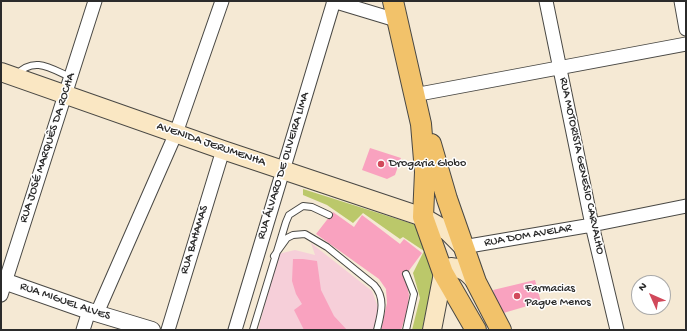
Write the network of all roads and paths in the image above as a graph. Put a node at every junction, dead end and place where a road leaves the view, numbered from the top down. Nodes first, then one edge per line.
1 (95, 1) edge
2 (222, 1) edge
3 (334, 1) edge
4 (546, 1) edge
5 (680, 1) edge
6 (394, 10) edge
7 (686, 29) edge
8 (686, 44) edge
9 (560, 67) junction
10 (8, 74) edge
11 (67, 86) junction
12 (414, 95) junction
13 (421, 124) junction
14 (176, 133) junction
15 (223, 150) junction
16 (283, 170) junction
17 (447, 199) junction
18 (686, 206) edge
19 (329, 216) dead end
20 (422, 217) junction
21 (592, 225) junction
22 (463, 247) junction
23 (274, 256) junction
24 (443, 273) junction
25 (406, 274) dead end
26 (476, 282) junction
27 (3, 285) edge
28 (460, 304) junction
29 (93, 312) junction
30 (83, 330) edge
31 (152, 330) edge
32 (168, 330) edge
33 (235, 330) edge
34 (253, 330) edge
35 (377, 330) edge
36 (406, 330) edge
37 (432, 330) edge
38 (476, 330) edge
39 (501, 330) edge
40 (616, 330) edge

1 - 11 street, RUA JOSÉ MARQUÊS DA ROCHA
2 - 14 street
3 - 6 street
3 - 16 street, RUA ÁLVARO DE OLIVEIRA LIMA
4 - 9 street, RUA MOTORISTA GENESIO CARVALHO
5 - 7 street
6 - 12 main road
8 - 9 street
9 - 12 street
9 - 21 street, RUA MOTORISTA GENESIO CARVALHO
10 - 11 main road, AVENIDA JERUMENHA
11 - 14 main road, AVENIDA JERUMENHA
11 - 27 street, RUA JOSÉ MARQUÊS DA ROCHA
12 - 13 main road
13 - 17 main road
13 - 20 main road
14 - 15 main road, AVENIDA JERUMENHA
14 - 29 street
15 - 16 main road, AVENIDA JERUMENHA
15 - 32 street, RUA BAHAMAS
16 - 20 main road, AVENIDA JERUMENHA
16 - 33 street, RUA ÁLVARO DE OLIVEIRA LIMA
17 - 20 main road
17 - 22 main road
18 - 21 street, RUA DOM AVELAR
19 - 23 lane
20 - 22 main road, AVENIDA JERUMENHA
20 - 24 main road
21 - 22 street, RUA DOM AVELAR
21 - 40 street, RUA MOTORISTA GENESIO CARVALHO
22 - 26 main road
23 - 34 lane
23 - 35 lane
24 - 26 main road
24 - 28 main road
24 - 37 main road
25 - 36 lane
26 - 39 main road
27 - 29 street, RUA MIGUEL ALVES
28 - 37 main road
28 - 38 main road
29 - 30 street
29 - 31 street, RUA MIGUEL ALVES

